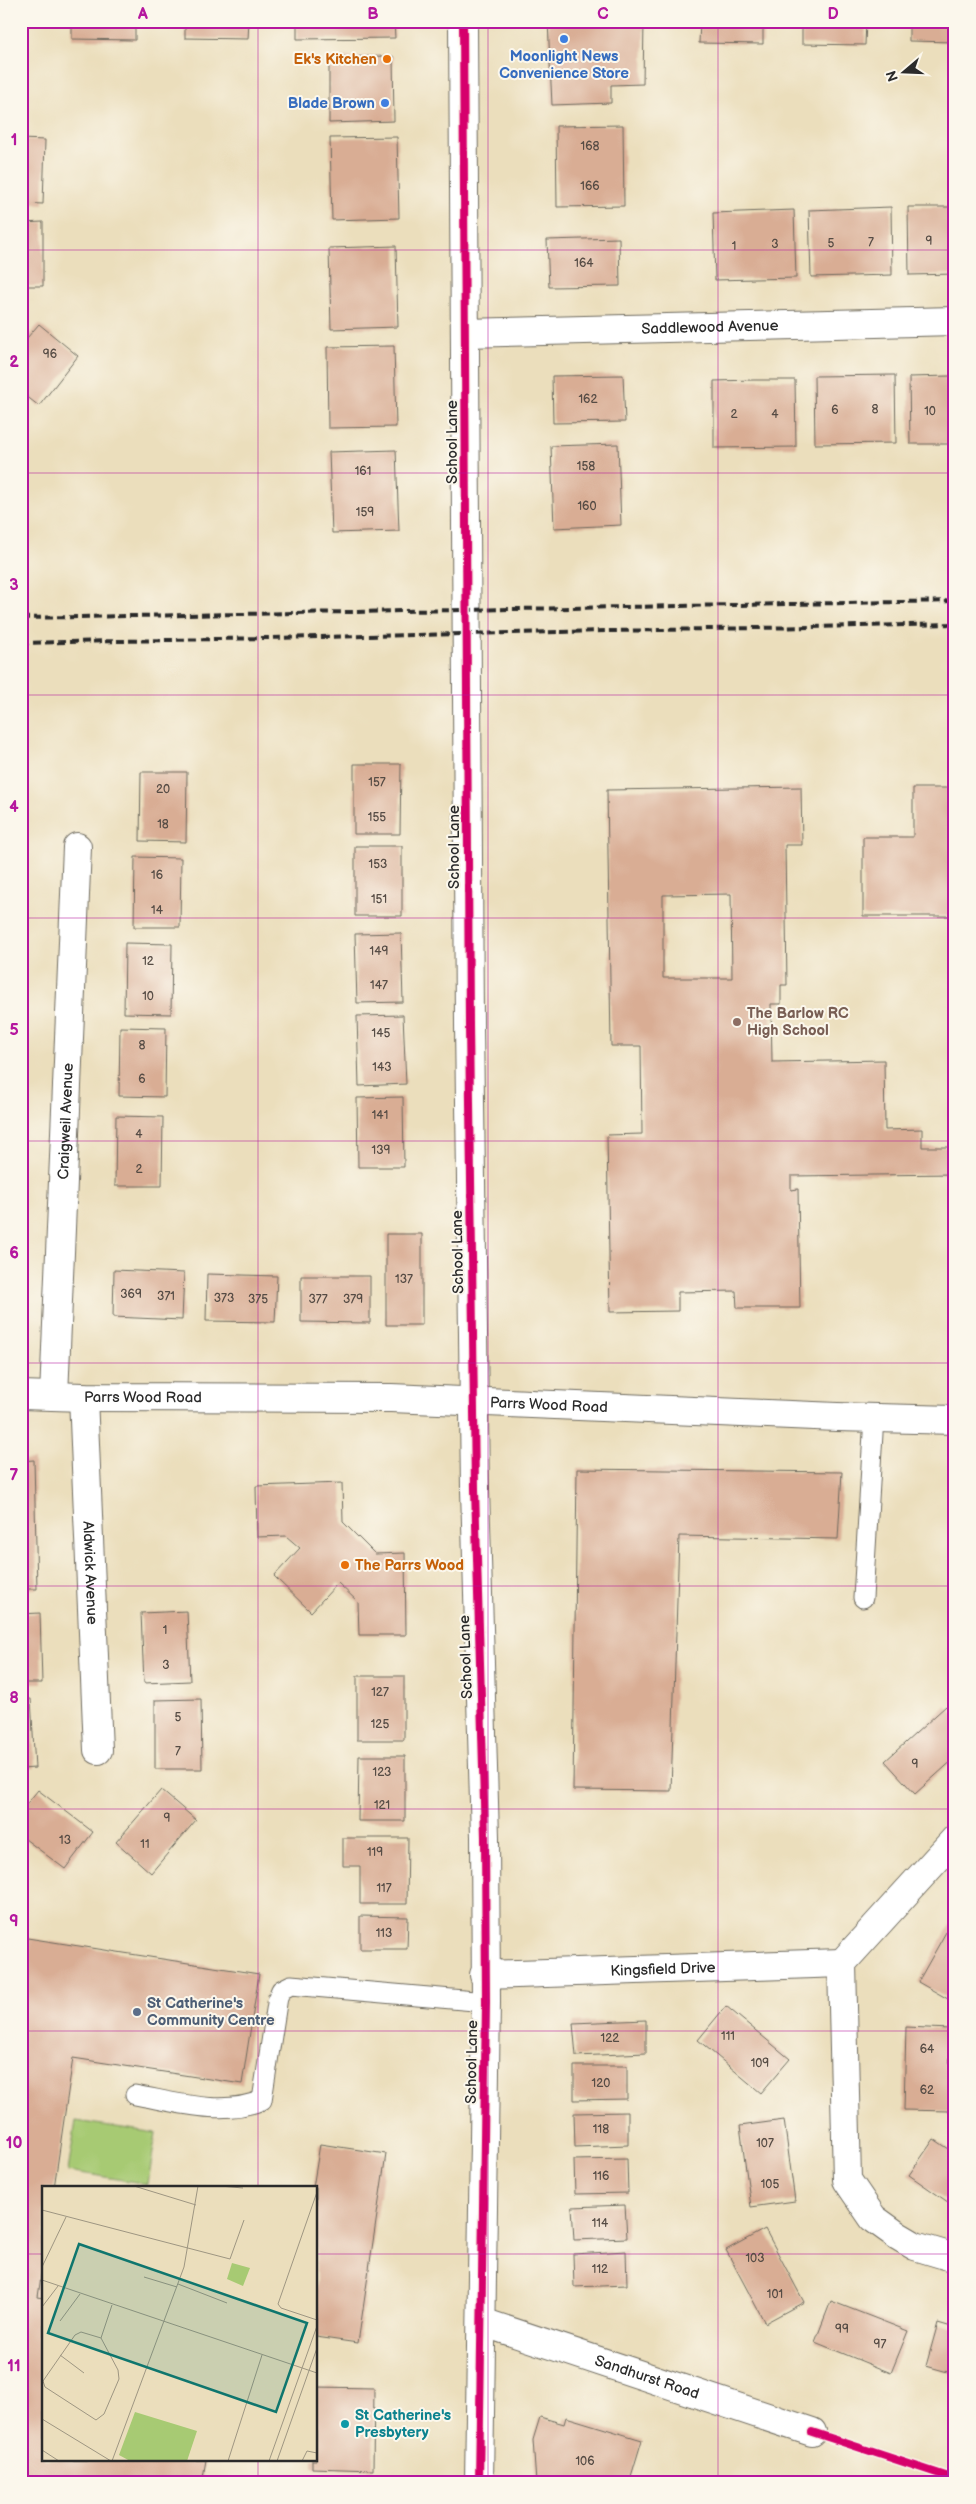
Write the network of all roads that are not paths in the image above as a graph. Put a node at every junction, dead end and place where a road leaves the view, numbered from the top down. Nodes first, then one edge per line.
1 (463, 21) edge
2 (955, 321) edge
3 (465, 333) junction
4 (77, 847) dead end
5 (21, 1395) edge
6 (54, 1396) junction
7 (83, 1397) junction
8 (475, 1401) junction
9 (874, 1417) junction
10 (955, 1420) edge
11 (863, 1598) dead end
12 (98, 1750) dead end
13 (955, 1839) edge
14 (842, 1963) junction
15 (484, 1975) junction
16 (486, 2002) junction
17 (135, 2095) dead end
18 (955, 2258) edge
19 (482, 2322) junction
20 (812, 2432) dead end
21 (478, 2483) edge

1 - 3 street, School Lane
2 - 3 street, Saddlewood Avenue
3 - 8 street, School Lane
4 - 6 street, Craigweil Avenue
5 - 6 street, Parrs Wood Road
6 - 7 street, Parrs Wood Road
7 - 8 street, Parrs Wood Road
7 - 12 street, Aldwick Avenue
8 - 9 street, Parrs Wood Road
8 - 15 street, School Lane
9 - 10 street, Parrs Wood Road
9 - 11 lane
13 - 14 street
14 - 15 street, Kingsfield Drive
14 - 18 street
15 - 16 street, School Lane
16 - 17 lane
16 - 19 street, School Lane
19 - 20 street, Sandhurst Road
19 - 21 street, School Lane

